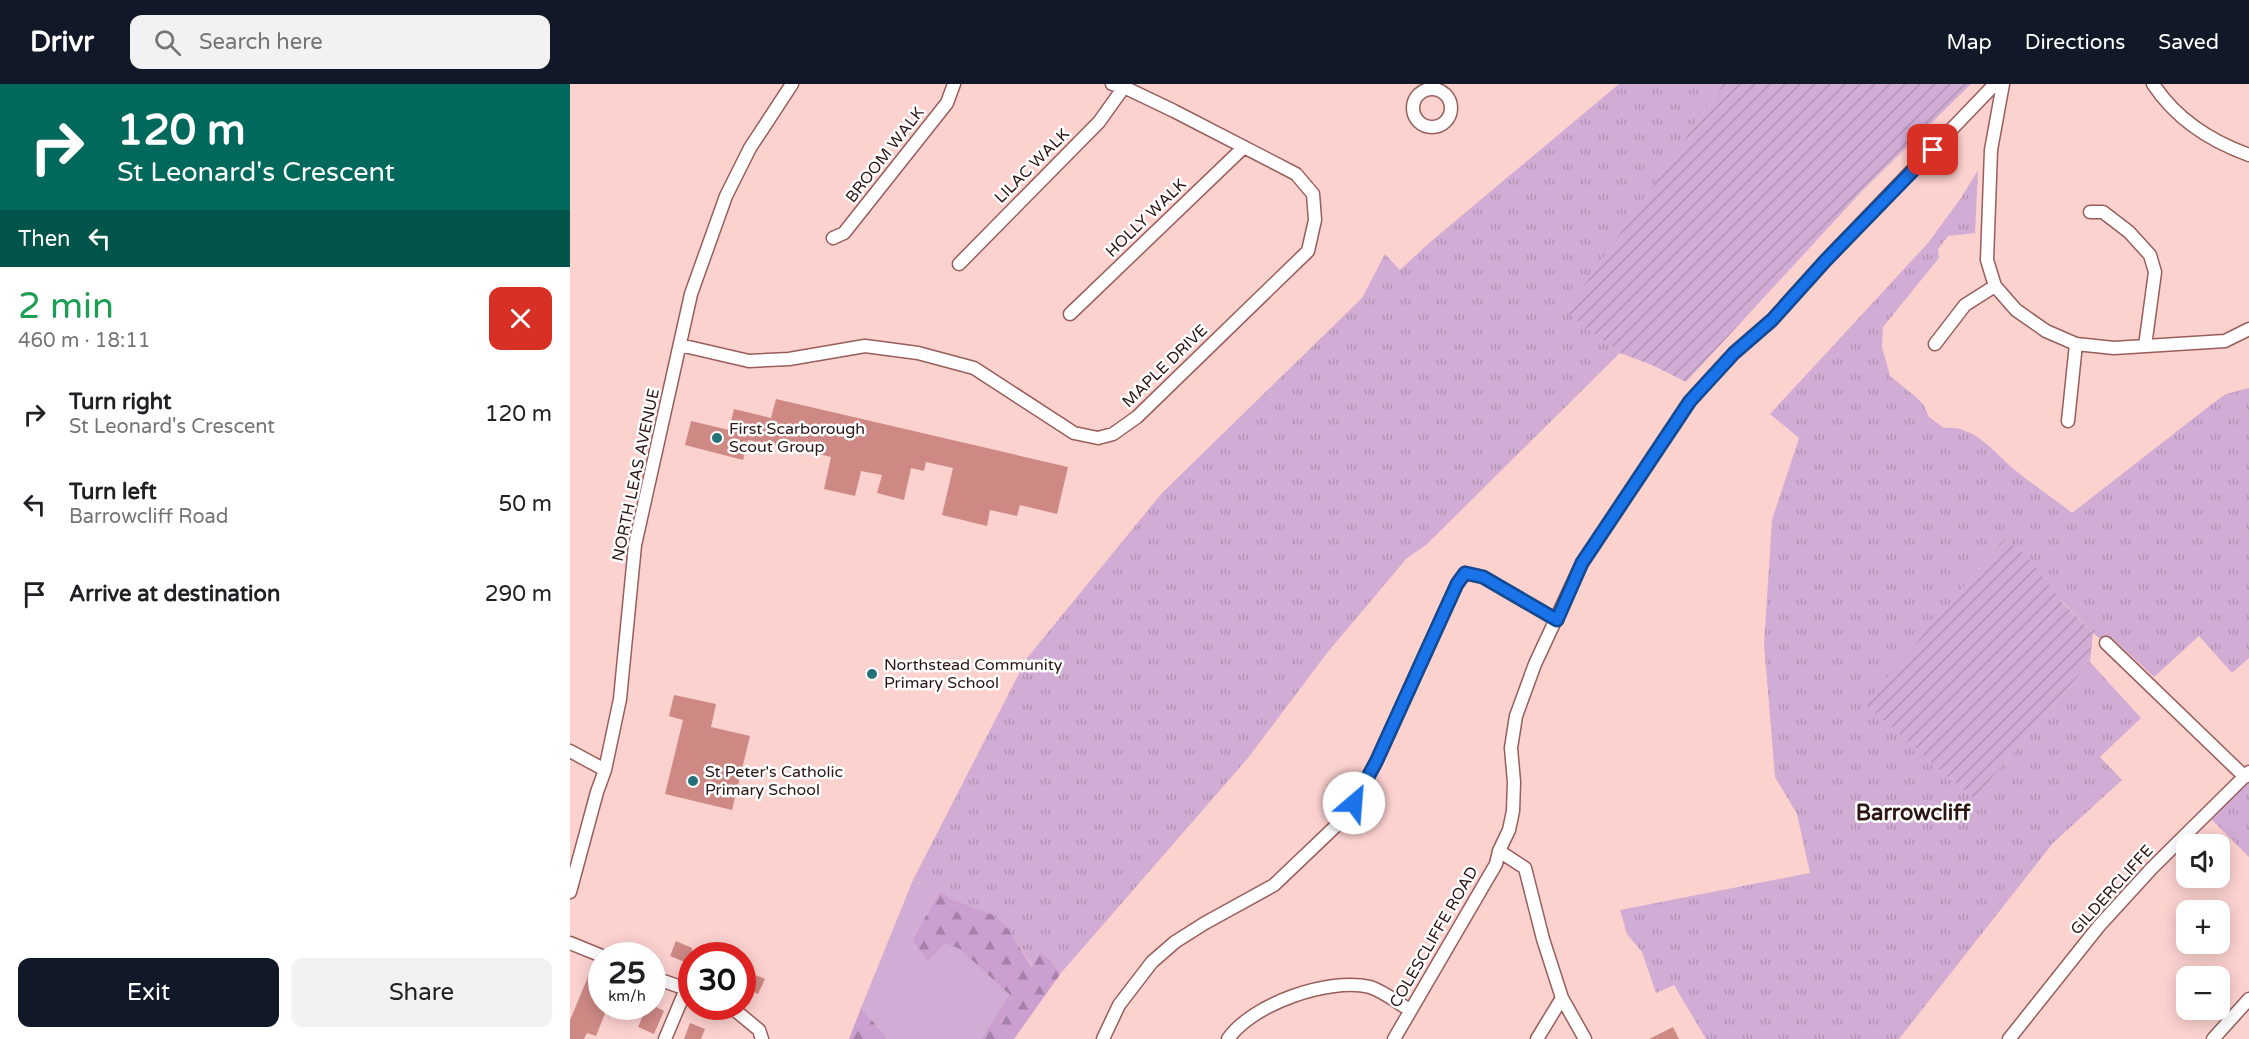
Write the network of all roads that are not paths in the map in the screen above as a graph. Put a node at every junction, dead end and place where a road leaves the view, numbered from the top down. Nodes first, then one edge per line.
1 (792, 84) edge
2 (954, 84) edge
3 (1995, 84) edge
4 (2003, 84) edge
5 (2153, 84) edge
6 (1118, 86) edge
7 (1244, 147) junction
8 (2249, 155) edge
9 (2090, 212) dead end
10 (833, 238) dead end
11 (959, 264) dead end
12 (1995, 286) junction
13 (1070, 314) dead end
14 (2249, 329) edge
15 (1935, 344) dead end
16 (2076, 344) junction
17 (680, 345) junction
18 (2145, 346) junction
19 (2068, 421) dead end
20 (1557, 620) junction
21 (2106, 643) dead end
22 (570, 751) edge
23 (605, 770) junction
24 (2247, 774) edge
25 (1499, 851) junction
26 (570, 892) edge
27 (570, 942) edge
28 (588, 950) edge
29 (1562, 998) junction
30 (2249, 999) edge
31 (1410, 1010) junction
32 (678, 1012) edge
33 (747, 1020) edge
34 (665, 1039) edge
35 (762, 1039) edge
36 (1103, 1039) edge
37 (1228, 1039) edge
38 (1394, 1039) edge
39 (1537, 1039) edge
40 (1585, 1039) edge
41 (2009, 1039) edge
42 (2213, 1039) edge

1 - 17 street, NORTH LEAS AVENUE
2 - 10 street, BROOM WALK
3 - 20 street, COLESCLIFFE ROAD
4 - 12 street
5 - 8 street
6 - 7 street, MAPLE DRIVE
6 - 11 street, LILAC WALK
7 - 13 street, HOLLY WALK
7 - 17 street, MAPLE DRIVE
9 - 18 street
12 - 15 street
12 - 16 street
14 - 18 street
16 - 18 street
16 - 19 street
17 - 23 street, NORTH LEAS AVENUE
20 - 25 street, COLESCLIFFE ROAD
20 - 36 street
21 - 24 street
22 - 23 street
23 - 26 street, NORTH LEAS AVENUE
24 - 41 street, GILDERCLIFFE
25 - 29 street
25 - 31 street, COLESCLIFFE ROAD
27 - 28 street
29 - 39 street
29 - 40 street
30 - 42 street
31 - 37 street
31 - 38 street, COLESCLIFFE ROAD
32 - 34 street
33 - 35 street

